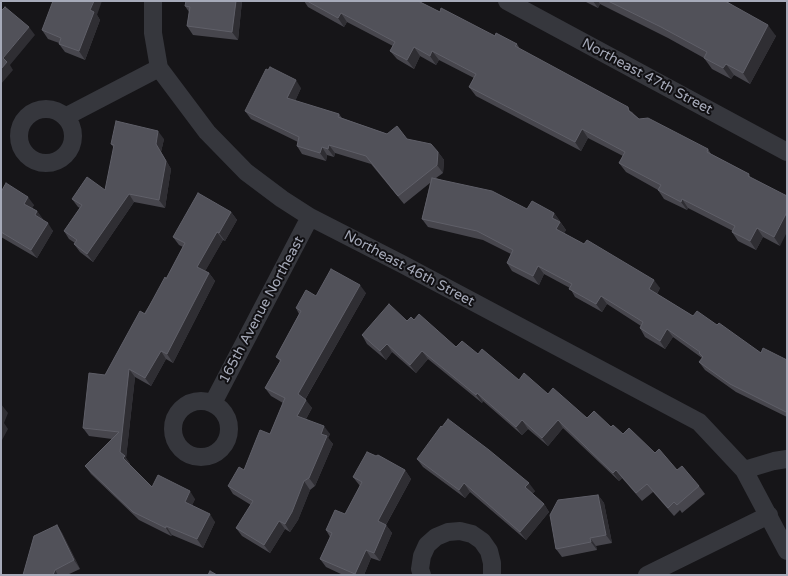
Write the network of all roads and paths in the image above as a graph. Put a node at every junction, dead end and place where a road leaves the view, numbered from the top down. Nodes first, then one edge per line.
1 (153, 1) edge
2 (507, 1) edge
3 (159, 68) junction
4 (65, 117) dead end
5 (787, 152) edge
6 (310, 217) junction
7 (213, 403) dead end
8 (787, 459) edge
9 (744, 470) junction
10 (769, 515) junction
11 (785, 542) edge
12 (422, 575) edge
13 (492, 575) edge
14 (647, 575) edge

1 - 3 street, Northeast 46th Street
2 - 5 street, Northeast 47th Street
3 - 4 street
3 - 6 street, Northeast 46th Street
6 - 7 street, 165th Avenue Northeast
6 - 9 street, Northeast 46th Street
8 - 9 street
9 - 10 street, Northeast 46th Street
10 - 11 street, Northeast 46th Street
10 - 14 street
12 - 13 street

